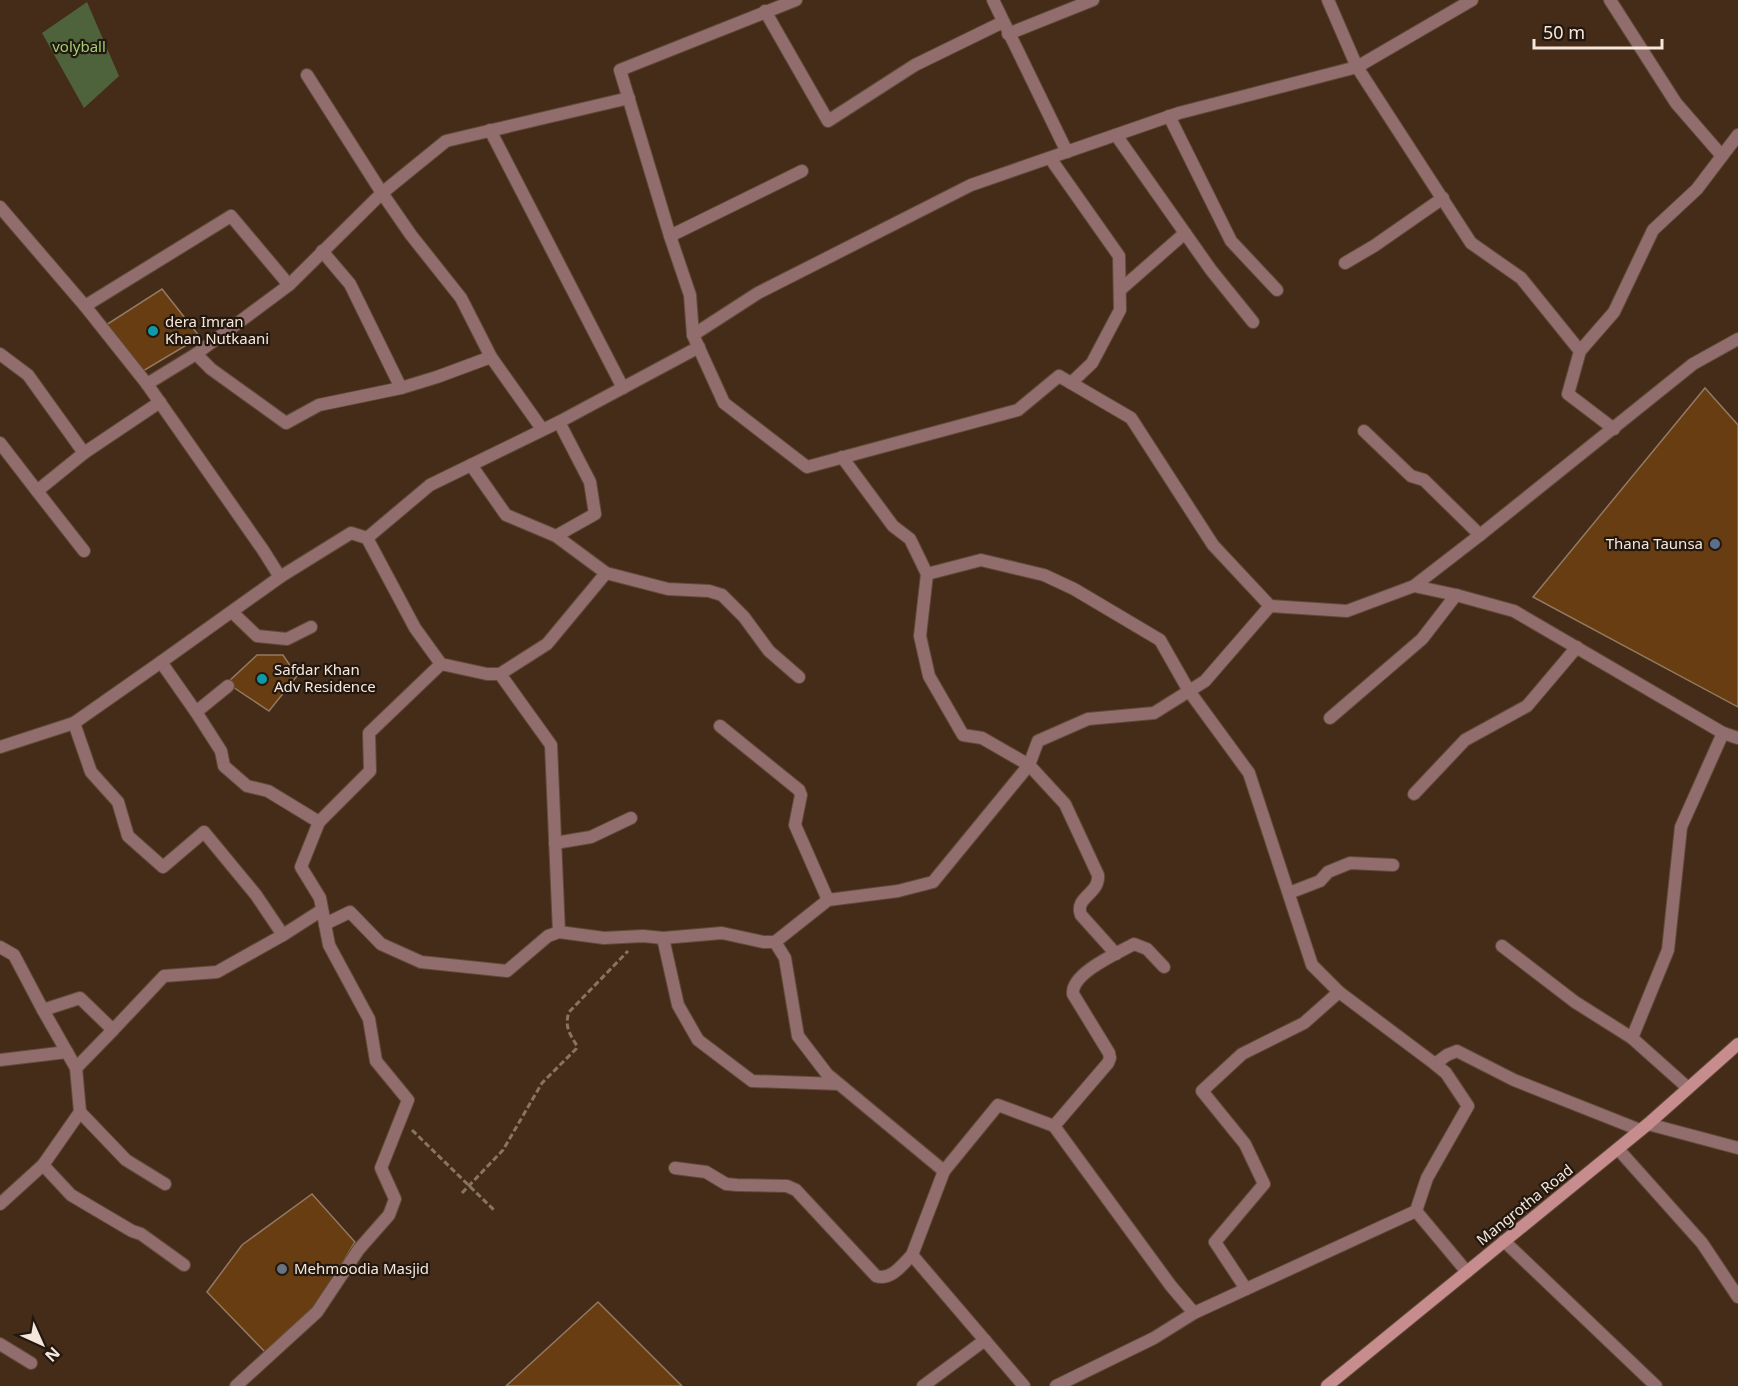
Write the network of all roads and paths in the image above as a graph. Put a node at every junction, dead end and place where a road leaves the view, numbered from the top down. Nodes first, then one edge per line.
1 (796, 0) edge
2 (993, 0) edge
3 (1093, 0) edge
4 (1328, 0) edge
5 (1472, 0) edge
6 (1610, 0) edge
7 (765, 11) junction
8 (1006, 28) junction
9 (1358, 67) junction
10 (307, 75) dead end
11 (629, 98) junction
12 (1169, 116) junction
13 (490, 130) junction
14 (1116, 135) junction
15 (1738, 135) edge
16 (1067, 152) junction
17 (1722, 156) junction
18 (1050, 158) junction
19 (802, 171) dead end
20 (382, 193) junction
21 (1443, 198) junction
22 (0, 207) edge
23 (1185, 233) junction
24 (670, 236) junction
25 (322, 251) junction
26 (1345, 263) dead end
27 (289, 285) junction
28 (1120, 290) junction
29 (1277, 290) dead end
30 (85, 306) junction
31 (1253, 322) dead end
32 (693, 335) junction
33 (1738, 339) edge
34 (699, 347) junction
35 (1580, 351) junction
36 (0, 354) edge
37 (196, 354) junction
38 (490, 357) junction
39 (1071, 383) junction
40 (147, 384) junction
41 (401, 388) junction
42 (623, 388) junction
43 (160, 402) junction
44 (559, 422) junction
45 (542, 429) junction
46 (1614, 429) junction
47 (1364, 431) dead end
48 (0, 443) edge
49 (84, 453) junction
50 (842, 457) junction
51 (471, 465) junction
52 (37, 491) junction
53 (556, 536) junction
54 (1480, 536) junction
55 (367, 538) junction
56 (84, 551) dead end
57 (606, 573) junction
58 (927, 574) junction
59 (280, 577) junction
60 (1414, 586) junction
61 (1456, 595) junction
62 (1270, 606) junction
63 (232, 612) junction
64 (311, 627) dead end
65 (1577, 647) junction
66 (161, 662) junction
67 (441, 664) junction
68 (500, 674) junction
69 (799, 677) dead end
70 (228, 686) dead end
71 (1189, 691) junction
72 (196, 712) junction
73 (1330, 718) dead end
74 (74, 723) junction
75 (720, 726) dead end
76 (1723, 733) junction
77 (1738, 738) edge
78 (0, 747) edge
79 (1029, 765) junction
80 (1414, 794) dead end
81 (631, 818) dead end
82 (319, 822) junction
83 (555, 843) junction
84 (1393, 865) dead end
85 (1289, 893) junction
86 (828, 900) junction
87 (322, 910) junction
88 (325, 924) junction
89 (559, 932) junction
90 (284, 935) junction
91 (643, 936) junction
92 (663, 938) junction
93 (775, 942) junction
94 (1502, 946) dead end
95 (0, 947) edge
96 (1116, 954) junction
97 (1164, 967) dead end
98 (1339, 992) junction
99 (43, 1010) junction
100 (113, 1029) junction
101 (1632, 1038) junction
102 (1738, 1044) edge
103 (67, 1052) junction
104 (0, 1060) edge
105 (1435, 1064) junction
106 (76, 1068) junction
107 (839, 1084) junction
108 (1688, 1088) junction
109 (80, 1112) junction
110 (401, 1118) junction
111 (1054, 1126) junction
112 (1644, 1127) junction
113 (1738, 1148) edge
114 (1618, 1149) junction
115 (43, 1165) junction
116 (675, 1168) dead end
117 (944, 1171) junction
118 (165, 1184) dead end
119 (469, 1185) junction
120 (462, 1193) dead end
121 (0, 1204) edge
122 (495, 1210) dead end
123 (1416, 1211) junction
124 (1504, 1241) junction
125 (912, 1255) junction
126 (184, 1265) dead end
127 (1467, 1272) junction
128 (1246, 1289) junction
129 (1738, 1297) edge
130 (1194, 1313) junction
131 (985, 1340) junction
132 (0, 1344) edge
133 (31, 1362) dead end
134 (236, 1386) edge
135 (923, 1386) edge
136 (1024, 1386) edge
137 (1056, 1386) edge
138 (1327, 1386) edge
139 (1656, 1386) edge

1 - 7 street
2 - 8 street
3 - 8 street
4 - 9 street
5 - 9 street
6 - 17 street
7 - 8 street
7 - 11 street
8 - 16 street
9 - 12 street
9 - 21 street
10 - 20 street
11 - 13 street
11 - 24 street
12 - 14 street
12 - 29 street
13 - 20 street
13 - 42 street
14 - 16 street
14 - 23 street
15 - 17 street
16 - 18 street
17 - 35 street
18 - 28 street
18 - 32 street
19 - 24 street
20 - 25 street
20 - 38 street
21 - 26 street
21 - 35 street
22 - 30 street
23 - 28 street
23 - 31 street
24 - 32 street
25 - 27 street
25 - 41 street
27 - 30 street
27 - 37 street
28 - 39 street
30 - 40 street
32 - 34 street
33 - 46 street
34 - 42 street
34 - 50 street
35 - 46 street
36 - 49 street
37 - 40 street
37 - 41 street
38 - 41 street
38 - 45 street
39 - 50 street
39 - 62 street
40 - 43 street
42 - 44 street
43 - 49 street
43 - 59 street
44 - 45 street
44 - 53 street
45 - 51 street
46 - 54 street
47 - 54 street
48 - 52 street
49 - 52 street
50 - 58 street
51 - 53 street
51 - 55 street
52 - 56 street
53 - 57 street
54 - 60 street
55 - 59 street
55 - 67 street
57 - 68 street
57 - 69 street
58 - 71 street
58 - 79 street
59 - 63 street
60 - 61 street
60 - 62 street
61 - 65 street
61 - 73 street
62 - 71 street
63 - 64 street
63 - 66 street
65 - 76 street
65 - 80 street
66 - 72 street
66 - 74 street
67 - 68 street
67 - 82 street
68 - 83 street
70 - 72 street
71 - 79 street
71 - 85 street
72 - 82 street
74 - 78 street
74 - 90 street
75 - 86 street
76 - 77 street
76 - 101 street
79 - 86 street
79 - 96 street
81 - 83 street
82 - 87 street
83 - 89 street
84 - 85 street
85 - 98 street
86 - 93 street
87 - 88 street
87 - 90 street
88 - 89 street
88 - 110 street
89 - 91 street
90 - 100 street
91 - 92 street
91 - 119 path
92 - 93 street
92 - 107 street
93 - 107 street
94 - 101 street
95 - 99 street
96 - 97 street
96 - 111 street
98 - 105 street
98 - 128 street
99 - 100 street
99 - 103 street
100 - 106 street
101 - 108 street
102 - 108 main road, Mangrotha Road
103 - 104 street
103 - 106 street
105 - 112 street
105 - 123 street
106 - 109 street
107 - 117 street
108 - 112 main road, Mangrotha Road
109 - 115 street
109 - 118 street
110 - 119 path
110 - 134 street
111 - 117 street
111 - 130 street
112 - 113 street
112 - 114 main road, Mangrotha Road
114 - 124 main road, Mangrotha Road
114 - 129 street
115 - 121 street
115 - 126 street
116 - 125 street
117 - 125 street
119 - 120 path
119 - 122 path
123 - 127 street
123 - 128 street
124 - 127 main road, Mangrotha Road
124 - 139 street
125 - 131 street
127 - 138 main road, Mangrotha Road
128 - 130 street
130 - 137 street
131 - 135 street
131 - 136 street
132 - 133 street

